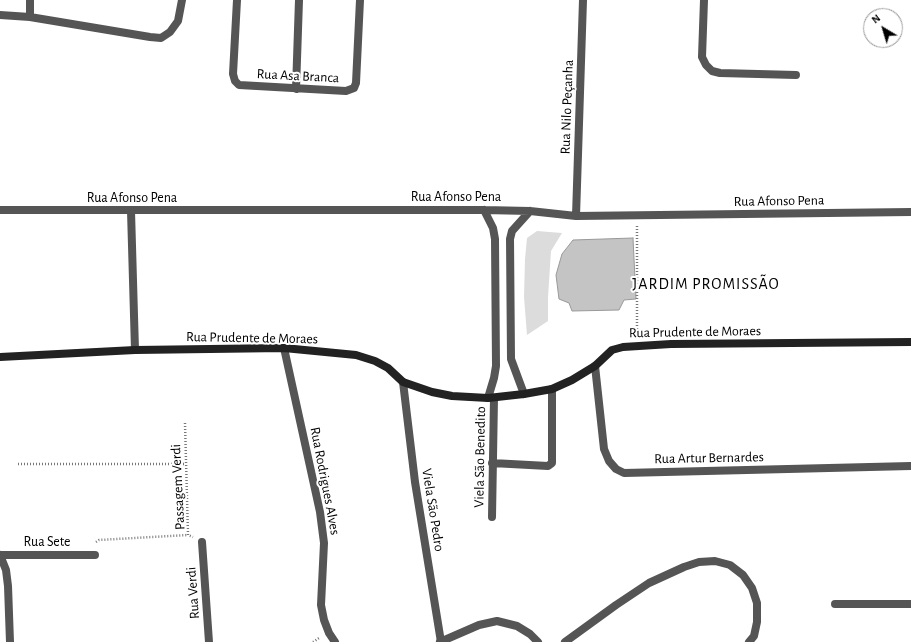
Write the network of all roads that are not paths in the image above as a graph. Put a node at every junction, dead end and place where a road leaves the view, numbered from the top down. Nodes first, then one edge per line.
1 (30, 0) edge
2 (182, 0) edge
3 (237, 0) edge
4 (299, 0) edge
5 (360, 0) edge
6 (583, 0) edge
7 (704, 0) edge
8 (0, 15) edge
9 (30, 17) junction
10 (796, 75) dead end
11 (296, 89) junction
12 (0, 210) edge
13 (484, 210) junction
14 (131, 211) junction
15 (530, 211) junction
16 (911, 212) edge
17 (576, 216) junction
18 (911, 342) edge
19 (284, 348) junction
20 (135, 350) junction
21 (0, 357) edge
22 (596, 366) junction
23 (403, 382) junction
24 (552, 389) junction
25 (524, 394) junction
26 (491, 398) junction
27 (492, 463) junction
28 (911, 466) edge
29 (492, 517) dead end
30 (202, 542) road end
31 (0, 555) edge
32 (95, 555) road end
33 (835, 604) dead end
34 (911, 604) edge
35 (10, 642) edge
36 (209, 642) edge
37 (335, 642) edge
38 (441, 642) edge
39 (538, 642) edge
40 (565, 642) edge
41 (749, 642) edge

1 - 9 street
2 - 9 street
3 - 11 street, Rua Asa Branca
4 - 11 street
5 - 11 street, Rua Asa Branca
6 - 17 street, Rua Nilo Peçanha
7 - 10 street
8 - 9 street
12 - 14 street, Rua Afonso Pena
13 - 14 street, Rua Afonso Pena
13 - 15 street, Rua Afonso Pena
13 - 26 street
14 - 20 street
15 - 17 street, Rua Afonso Pena
15 - 25 street
16 - 17 street, Rua Afonso Pena
18 - 22 street, Rua Prudente de Moraes
19 - 20 street, Rua Prudente de Moraes
19 - 23 street, Rua Prudente de Moraes
19 - 37 street, Rua Rodrigues Alves
20 - 21 street, Rua Prudente de Moraes
22 - 24 street, Rua Prudente de Moraes
22 - 28 street, Rua Artur Bernardes
23 - 26 street, Rua Prudente de Moraes
23 - 38 street, Viela São Pedro
24 - 25 street, Rua Prudente de Moraes
24 - 27 street
25 - 26 street, Rua Prudente de Moraes
26 - 27 street, Viela São Benedito
27 - 29 street, Viela São Benedito
30 - 36 street, Rua Verdi
31 - 32 street, Rua Sete
31 - 35 street
33 - 34 street
38 - 39 street
40 - 41 street

